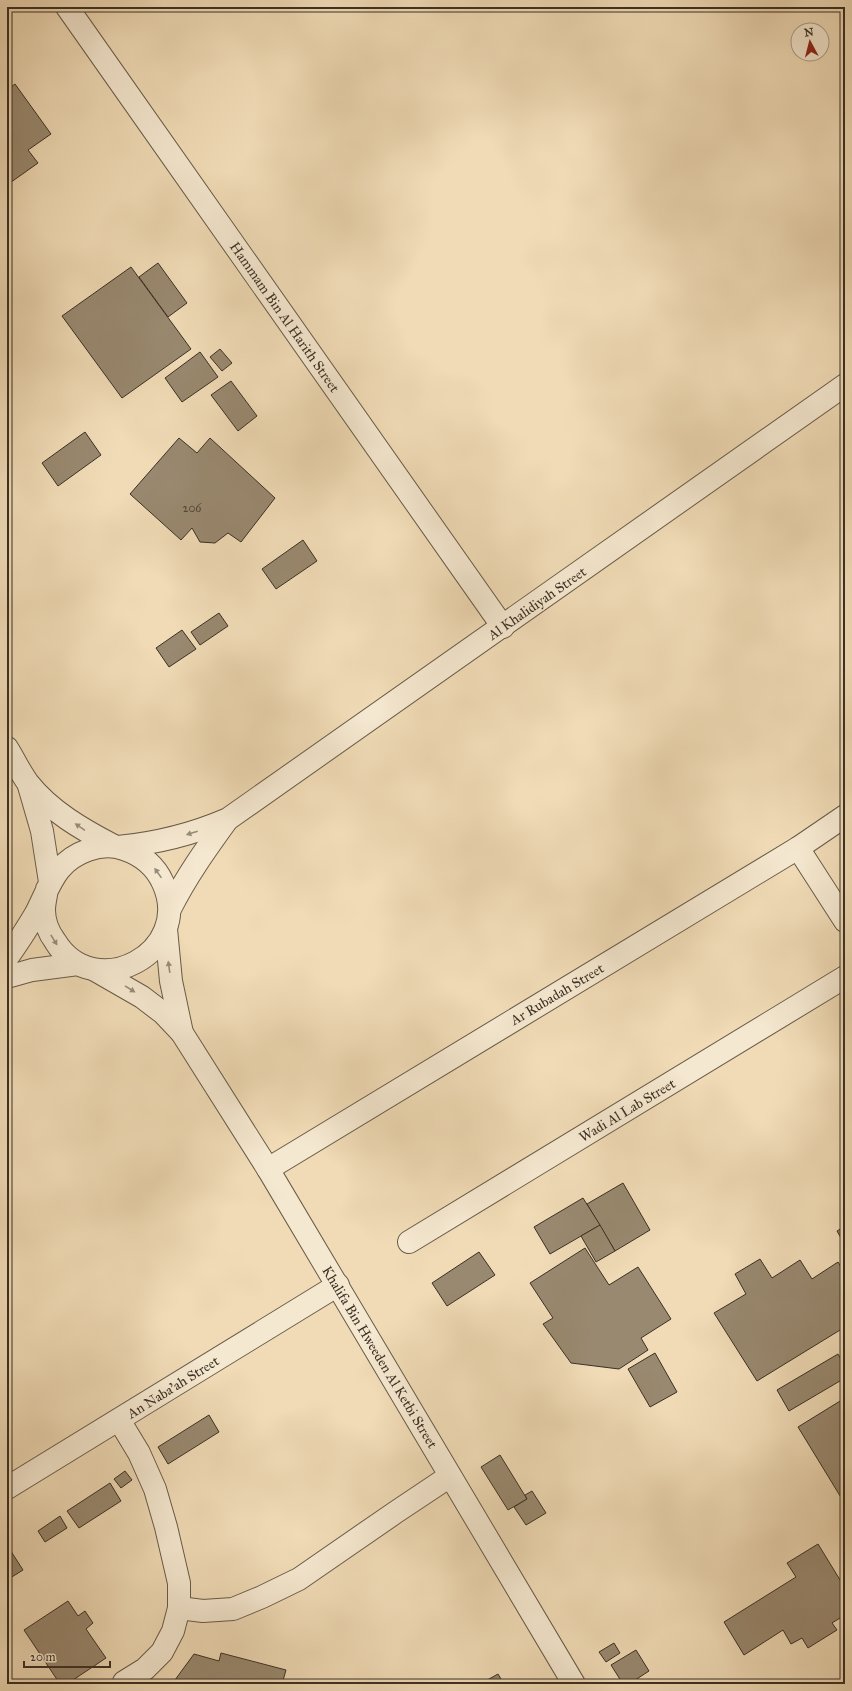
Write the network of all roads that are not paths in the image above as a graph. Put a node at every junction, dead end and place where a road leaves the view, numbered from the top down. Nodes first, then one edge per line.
1 (67, 7) edge
2 (845, 385) edge
3 (503, 627) junction
4 (7, 748) edge
5 (28, 782) junction
6 (845, 816) edge
7 (228, 818) junction
8 (116, 847) junction
9 (798, 848) junction
10 (49, 886) junction
11 (168, 919) junction
12 (845, 921) edge
13 (7, 958) edge
14 (87, 967) junction
15 (7, 976) edge
16 (845, 977) edge
17 (182, 1033) junction
18 (268, 1169) junction
19 (409, 1242) dead end
20 (338, 1285) junction
21 (119, 1420) junction
22 (450, 1476) junction
23 (7, 1488) edge
24 (179, 1608) junction
25 (124, 1682) dead end
26 (574, 1684) edge

1 - 3 street, Hammam Bin Al Harith Street
2 - 3 street, Al Khalidiyah Street
3 - 7 street, Al Khalidiyah Street
4 - 5 street
8 -> 5 street
5 - 10 street
6 - 9 street, Ar Rubadah Street
7 -> 8 street, Al Khalidiyah Street
7 - 11 street, Al Khalidiyah Street
8 - 10 street
11 -> 8 street
9 - 12 street
9 - 18 street, Ar Rubadah Street
10 - 13 street
10 -> 14 street
11 - 14 street
17 -> 11 street, Khalifa Bin Hweeden Al Ketbi Street
14 - 15 street
14 -> 17 street, Khalifa Bin Hweeden Al Ketbi Street
16 - 19 street, Wadi Al Lab Street
17 - 18 street, Khalifa Bin Hweeden Al Ketbi Street
18 - 20 street, Khalifa Bin Hweeden Al Ketbi Street
20 - 21 street, An Naba'ah Street
20 - 22 street, Khalifa Bin Hweeden Al Ketbi Street
21 - 23 street, An Naba'ah Street
21 - 24 street
22 - 24 street
22 - 26 street, Khalifa Bin Hweeden Al Ketbi Street
24 - 25 street

